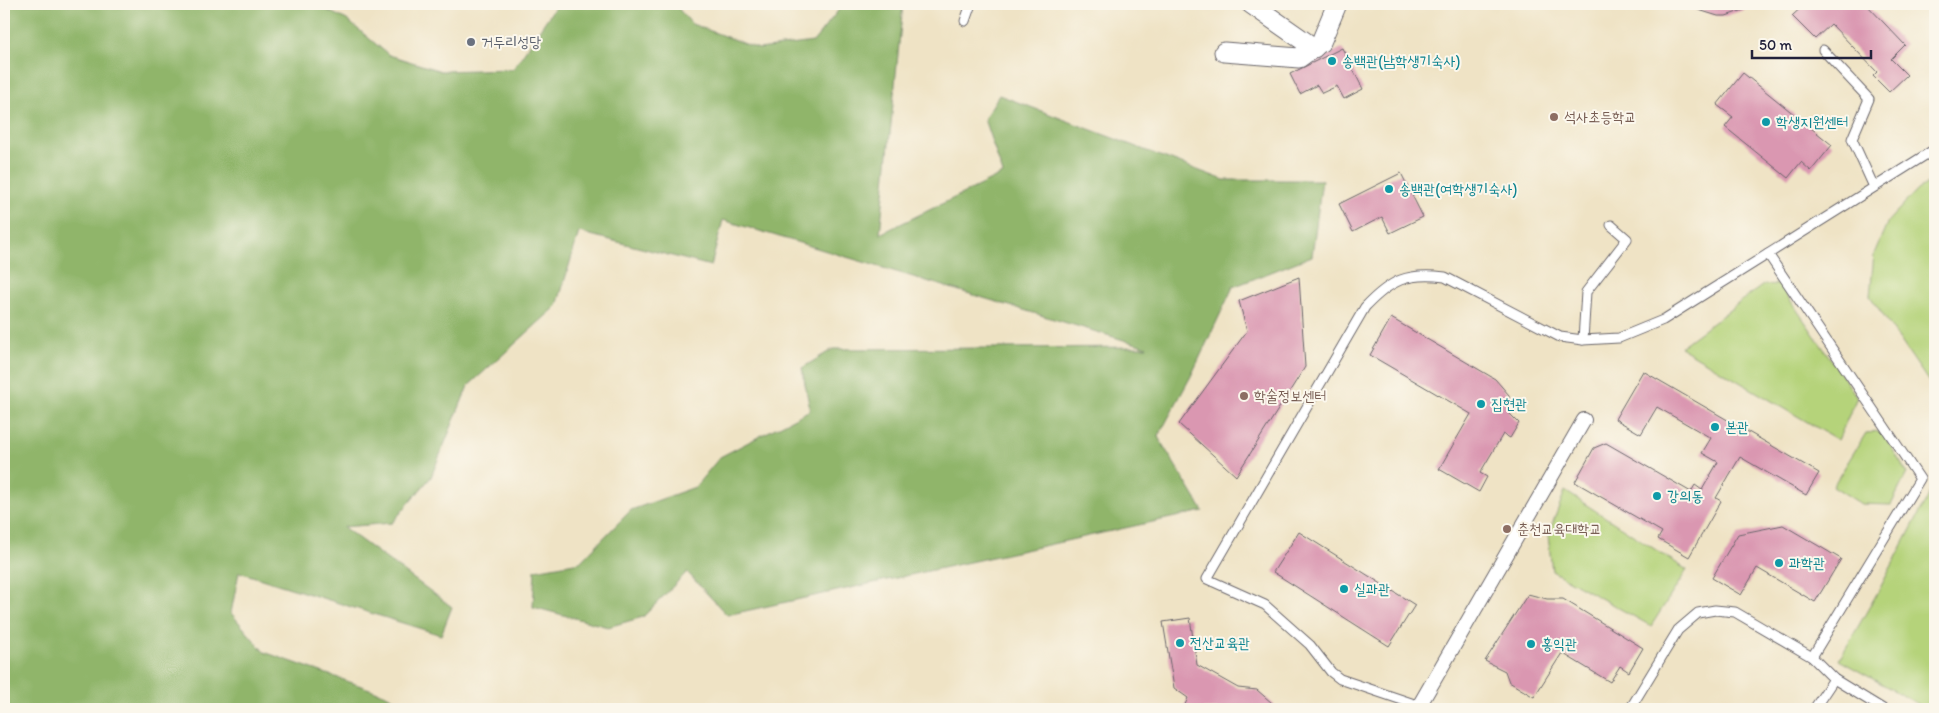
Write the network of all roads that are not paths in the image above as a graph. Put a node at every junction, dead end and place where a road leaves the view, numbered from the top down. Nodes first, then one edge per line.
1 (971, 4) edge
2 (1251, 4) edge
3 (1336, 4) edge
4 (965, 21) dead end
5 (1314, 48) junction
6 (1822, 50) dead end
7 (1224, 52) dead end
8 (1935, 149) edge
9 (1874, 187) junction
10 (1611, 225) dead end
11 (1768, 254) junction
12 (1583, 340) junction
13 (1584, 420) dead end
14 (1812, 656) junction
15 (1834, 679) junction
16 (1424, 708) edge
17 (1630, 709) edge
18 (1814, 709) edge
19 (1883, 709) edge

1 - 4 lane
2 - 5 street
3 - 5 street
5 - 7 street
6 - 9 lane
8 - 9 lane
9 - 11 lane
10 - 12 lane
11 - 12 lane
11 - 14 lane
12 - 16 lane
13 - 16 street
14 - 15 lane
14 - 17 lane
15 - 18 lane
15 - 19 lane

